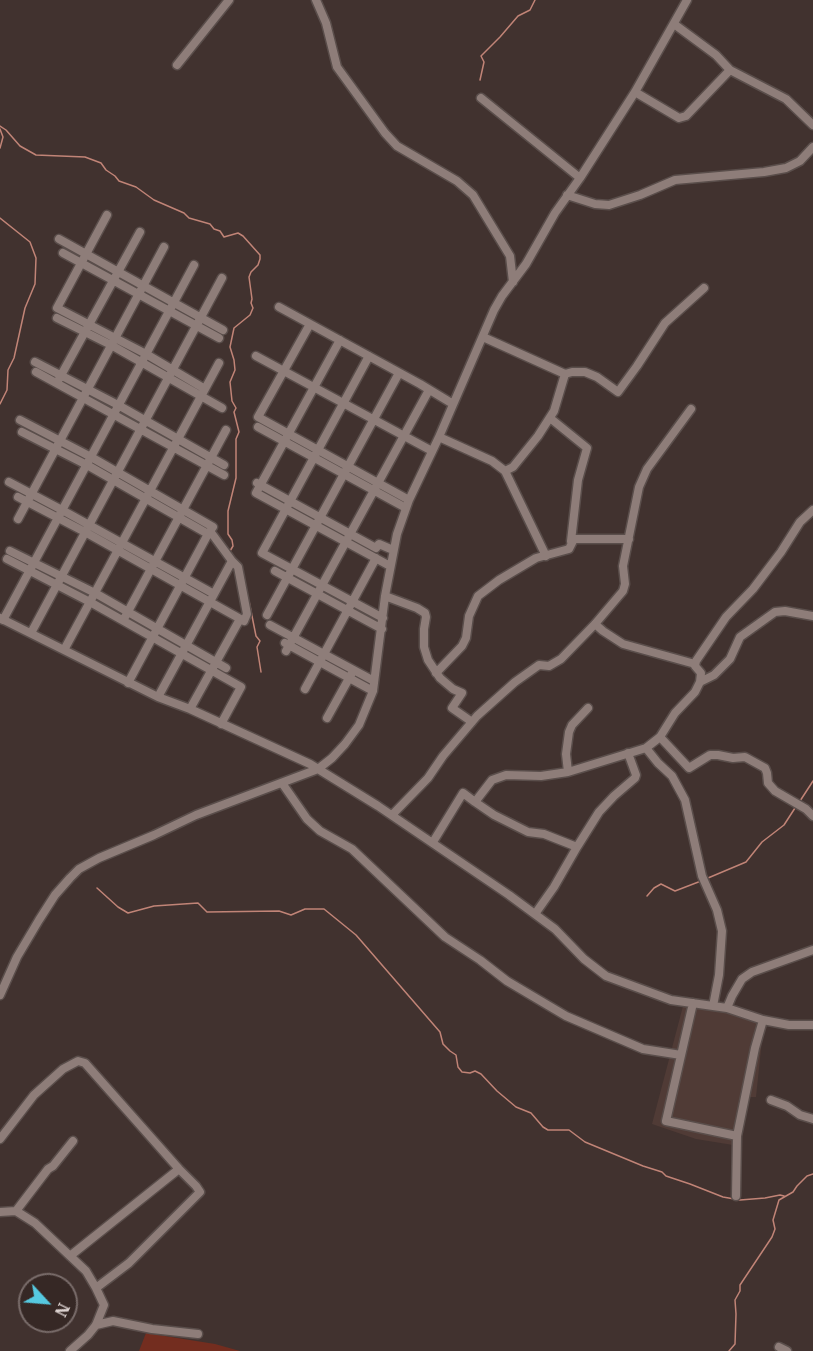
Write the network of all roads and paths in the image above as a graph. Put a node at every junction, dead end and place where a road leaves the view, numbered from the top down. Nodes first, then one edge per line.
1 (229, 0) edge
2 (316, 0) edge
3 (687, 0) edge
4 (674, 24) junction
5 (177, 65) dead end
6 (730, 70) junction
7 (635, 92) junction
8 (481, 98) dead end
9 (813, 125) edge
10 (813, 147) edge
11 (580, 178) junction
12 (567, 195) junction
13 (108, 215) dead end
14 (140, 232) dead end
15 (59, 239) dead end
16 (164, 247) dead end
17 (63, 253) dead end
18 (84, 259) junction
19 (194, 265) dead end
20 (116, 276) junction
21 (222, 278) dead end
22 (513, 282) junction
23 (704, 288) dead end
24 (141, 290) junction
25 (171, 307) junction
26 (279, 307) dead end
27 (57, 318) dead end
28 (199, 322) junction
29 (310, 324) junction
30 (87, 328) junction
31 (221, 334) dead end
32 (483, 338) junction
33 (340, 340) junction
34 (113, 341) junction
35 (146, 354) junction
36 (256, 356) dead end
37 (369, 356) junction
38 (35, 362) dead end
39 (141, 362) junction
40 (219, 363) dead end
41 (284, 371) junction
42 (36, 372) dead end
43 (399, 373) junction
44 (171, 374) junction
45 (565, 374) junction
46 (59, 380) junction
47 (314, 387) junction
48 (429, 390) junction
49 (85, 393) junction
50 (203, 393) junction
51 (344, 403) junction
52 (453, 404) junction
53 (118, 405) junction
54 (222, 408) dead end
55 (691, 409) dead end
56 (113, 414) junction
57 (550, 418) junction
58 (20, 420) dead end
59 (145, 420) junction
60 (374, 420) junction
61 (258, 427) dead end
62 (141, 429) junction
63 (226, 430) dead end
64 (22, 432) dead end
65 (404, 436) junction
66 (439, 437) junction
67 (286, 438) junction
68 (176, 443) junction
69 (58, 445) junction
70 (432, 451) junction
71 (316, 454) junction
72 (89, 461) junction
73 (209, 462) junction
74 (224, 465) dead end
75 (346, 470) junction
76 (505, 471) junction
77 (224, 475) dead end
78 (115, 476) junction
79 (9, 482) dead end
80 (376, 487) junction
81 (148, 495) junction
82 (18, 497) dead end
83 (29, 498) junction
84 (408, 504) junction
85 (288, 505) junction
86 (813, 510) edge
87 (181, 513) junction
88 (60, 514) junction
89 (18, 519) dead end
90 (318, 521) junction
91 (87, 528) junction
92 (209, 533) junction
93 (348, 538) junction
94 (629, 539) junction
95 (572, 541) junction
96 (120, 547) junction
97 (393, 550) junction
98 (8, 555) dead end
99 (546, 556) junction
100 (376, 558) junction
101 (232, 561) junction
102 (153, 565) junction
103 (390, 566) junction
104 (32, 567) junction
105 (275, 571) dead end
106 (290, 573) junction
107 (59, 580) junction
108 (182, 581) junction
109 (320, 590) junction
110 (385, 596) junction
111 (93, 597) junction
112 (212, 598) junction
113 (352, 601) junction
114 (348, 610) junction
115 (267, 615) dead end
116 (125, 616) junction
117 (813, 616) edge
118 (240, 618) junction
119 (383, 618) junction
120 (2, 619) edge
121 (595, 624) junction
122 (270, 625) dead end
123 (382, 629) junction
124 (31, 633) junction
125 (155, 633) junction
126 (288, 644) junction
127 (184, 649) junction
128 (64, 650) junction
129 (322, 658) junction
130 (695, 664) junction
131 (214, 666) junction
132 (226, 668) dead end
133 (436, 673) junction
134 (351, 674) junction
135 (700, 682) junction
136 (128, 683) junction
137 (373, 686) junction
138 (305, 689) dead end
139 (158, 697) junction
140 (588, 708) dead end
141 (190, 709) junction
142 (327, 718) dead end
143 (472, 722) junction
144 (221, 724) junction
145 (660, 737) junction
146 (646, 748) junction
147 (628, 753) junction
148 (318, 769) junction
149 (568, 772) junction
150 (282, 783) junction
151 (475, 802) junction
152 (392, 815) junction
153 (813, 816) edge
154 (433, 842) junction
155 (577, 847) junction
156 (536, 914) junction
157 (813, 950) edge
158 (0, 995) edge
159 (693, 1003) junction
160 (713, 1006) junction
161 (727, 1008) junction
162 (763, 1020) junction
163 (813, 1025) edge
164 (681, 1055) junction
165 (771, 1100) dead end
166 (813, 1119) edge
167 (737, 1136) junction
168 (0, 1139) edge
169 (73, 1141) dead end
170 (179, 1169) junction
171 (736, 1196) dead end
172 (16, 1211) junction
173 (0, 1212) edge
174 (70, 1256) junction
175 (96, 1288) junction
176 (104, 1305) junction
177 (113, 1321) junction
178 (96, 1324) junction
179 (198, 1334) dead end
180 (70, 1351) edge

1 - 5 street
2 - 22 street
3 - 4 street
4 - 6 street
4 - 7 street
6 - 7 street
6 - 9 street
7 - 11 street
8 - 11 street
10 - 12 street
11 - 12 street
12 - 22 street
13 - 18 street
14 - 20 street
15 - 18 street
16 - 24 street
17 - 18 street
18 - 20 street
18 - 30 street
19 - 25 street
20 - 24 street
20 - 30 street
21 - 28 street
22 - 32 street
23 - 45 street
24 - 25 street
24 - 34 street
25 - 28 street
25 - 35 street
26 - 29 street
27 - 30 street
28 - 31 street
28 - 44 street
29 - 33 street
29 - 41 street
30 - 34 street
30 - 46 street
32 - 45 street
32 - 52 street
33 - 37 street
33 - 47 street
34 - 35 street
34 - 39 street
34 - 49 street
35 - 39 street
35 - 44 street
36 - 41 street
37 - 43 street
37 - 51 street
38 - 46 street
39 - 44 street
39 - 53 street
40 - 50 street
41 - 47 street
41 - 67 street
42 - 46 street
43 - 48 street
43 - 60 street
44 - 50 street
44 - 59 street
45 - 57 street
46 - 49 street
47 - 51 street
47 - 67 street
48 - 52 street
48 - 65 street
49 - 53 street
49 - 56 street
49 - 69 street
50 - 54 street
50 - 68 street
51 - 60 street
51 - 71 street
52 - 66 street
53 - 56 street
53 - 59 street
55 - 94 street
56 - 62 street
56 - 72 street
57 - 76 street
57 - 95 street
58 - 69 street
59 - 62 street
59 - 68 street
60 - 65 street
60 - 75 street
61 - 67 street
62 - 68 street
62 - 78 street
63 - 73 street
64 - 69 street
65 - 70 street
65 - 80 street
66 - 70 street
66 - 76 street
67 - 71 street
67 - 85 street
68 - 73 street
68 - 81 street
69 - 72 street
69 - 83 street
70 - 84 street
71 - 75 street
71 - 85 street
72 - 78 street
72 - 88 street
73 - 74 street
73 - 77 street
73 - 87 street
75 - 80 street
75 - 90 street
76 - 99 street
78 - 81 street
78 - 91 street
79 - 83 street
80 - 84 street
80 - 93 street
81 - 87 street
81 - 96 street
82 - 83 street
83 - 88 street
83 - 89 street
84 - 97 street
85 - 90 street
85 - 106 street
86 - 130 street
87 - 92 street
87 - 102 street
88 - 91 street
88 - 104 street
90 - 93 street
90 - 106 street
91 - 96 street
91 - 107 street
92 - 101 street
92 - 108 street
93 - 97 street
93 - 100 street
93 - 109 street
94 - 95 street
94 - 121 street
95 - 99 street
96 - 102 street
96 - 111 street
97 - 103 street
98 - 104 street
99 - 133 street
100 - 103 street
100 - 113 street
101 - 112 street
101 - 118 street
102 - 108 street
102 - 116 street
103 - 110 street
104 - 107 street
104 - 120 street
105 - 106 street
106 - 109 street
106 - 115 street
107 - 111 street
107 - 124 street
108 - 112 street
108 - 125 street
109 - 113 street
109 - 114 street
109 - 126 street
110 - 119 street
110 - 133 street
111 - 116 street
111 - 128 street
112 - 118 street
112 - 127 street
113 - 114 street
113 - 119 street
114 - 123 street
114 - 129 street
116 - 125 street
117 - 135 street
118 - 131 street
119 - 123 street
120 - 124 street
121 - 130 street
121 - 143 street
122 - 126 street
123 - 137 street
124 - 128 street
125 - 127 street
125 - 136 street
126 - 129 street
127 - 131 street
127 - 139 street
128 - 136 street
129 - 134 street
129 - 138 street
130 - 135 street
131 - 132 street
131 - 141 street
131 - 144 street
133 - 143 street
134 - 137 street
134 - 142 street
135 - 145 street
136 - 139 street
137 - 148 street
139 - 141 street
140 - 149 street
141 - 144 street
143 - 152 street
144 - 148 street
145 - 146 street
145 - 153 street
146 - 147 street
146 - 160 street
147 - 149 street
147 - 155 street
148 - 150 street
148 - 152 street
149 - 151 street
150 - 158 street
150 - 164 street
151 - 154 street
151 - 155 street
152 - 154 street
154 - 156 street
155 - 156 street
156 - 159 street
157 - 161 street
159 - 160 street
159 - 164 street
160 - 161 street
161 - 162 street
162 - 163 street
162 - 167 street
164 - 167 street
165 - 166 street
167 - 171 street
168 - 170 street
169 - 172 street
170 - 174 street
170 - 175 street
172 - 173 street
172 - 174 street
174 - 175 street
175 - 176 street
176 - 177 street
176 - 178 street
177 - 178 street
177 - 179 street
178 - 180 street

